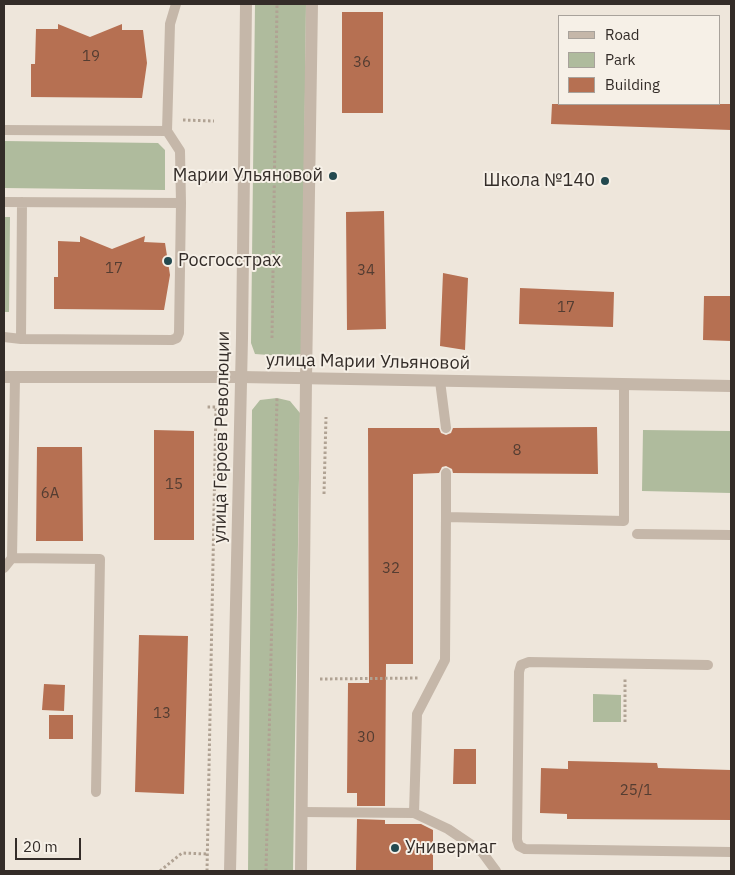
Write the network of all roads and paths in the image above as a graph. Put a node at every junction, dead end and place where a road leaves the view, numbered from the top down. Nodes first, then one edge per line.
1 (176, 4) edge
2 (246, 4) edge
3 (277, 4) edge
4 (312, 4) edge
5 (167, 120) junction
6 (214, 120) dead end
7 (4, 130) edge
8 (167, 131) junction
9 (4, 202) edge
10 (22, 202) junction
11 (181, 203) junction
12 (4, 337) edge
13 (272, 338) dead end
14 (21, 339) junction
15 (9, 376) edge
16 (241, 377) junction
17 (306, 379) junction
18 (440, 381) junction
19 (624, 384) junction
20 (731, 386) edge
21 (277, 398) dead end
22 (208, 407) dead end
23 (446, 428) dead end
24 (446, 473) dead end
25 (8, 498) edge
26 (446, 517) junction
27 (637, 534) dead end
28 (731, 535) edge
29 (12, 558) junction
30 (4, 568) edge
31 (625, 664) junction
32 (708, 664) dead end
33 (436, 678) junction
34 (320, 679) dead end
35 (624, 722) dead end
36 (96, 792) dead end
37 (302, 812) junction
38 (414, 813) junction
39 (731, 852) edge
40 (207, 854) junction
41 (160, 871) edge
42 (207, 871) edge
43 (230, 871) edge
44 (266, 871) edge
45 (302, 871) edge
46 (496, 871) edge

1 - 5 lane
2 - 16 street, улица Героев Революции
3 - 13 path
4 - 17 street
5 - 6 path
5 - 8 lane
7 - 8 lane
8 - 11 lane
9 - 10 lane
10 - 11 lane
10 - 14 lane
11 - 14 lane
12 - 14 lane
15 - 16 street, улица Марии Ульяновой
15 - 25 lane
16 - 17 street, улица Марии Ульяновой
16 - 43 street, улица Героев Революции
17 - 18 street, улица Марии Ульяновой
17 - 37 street
18 - 19 street, улица Марии Ульяновой
18 - 23 lane
19 - 20 street, улица Марии Ульяновой
19 - 26 lane
21 - 44 path
22 - 40 path
24 - 26 lane
25 - 29 lane
26 - 33 lane
27 - 28 lane
29 - 30 lane
29 - 36 lane
31 - 32 lane
31 - 35 path
31 - 39 lane
33 - 34 path
33 - 38 lane
37 - 38 lane
37 - 45 street
38 - 46 lane
40 - 41 path
40 - 42 path

